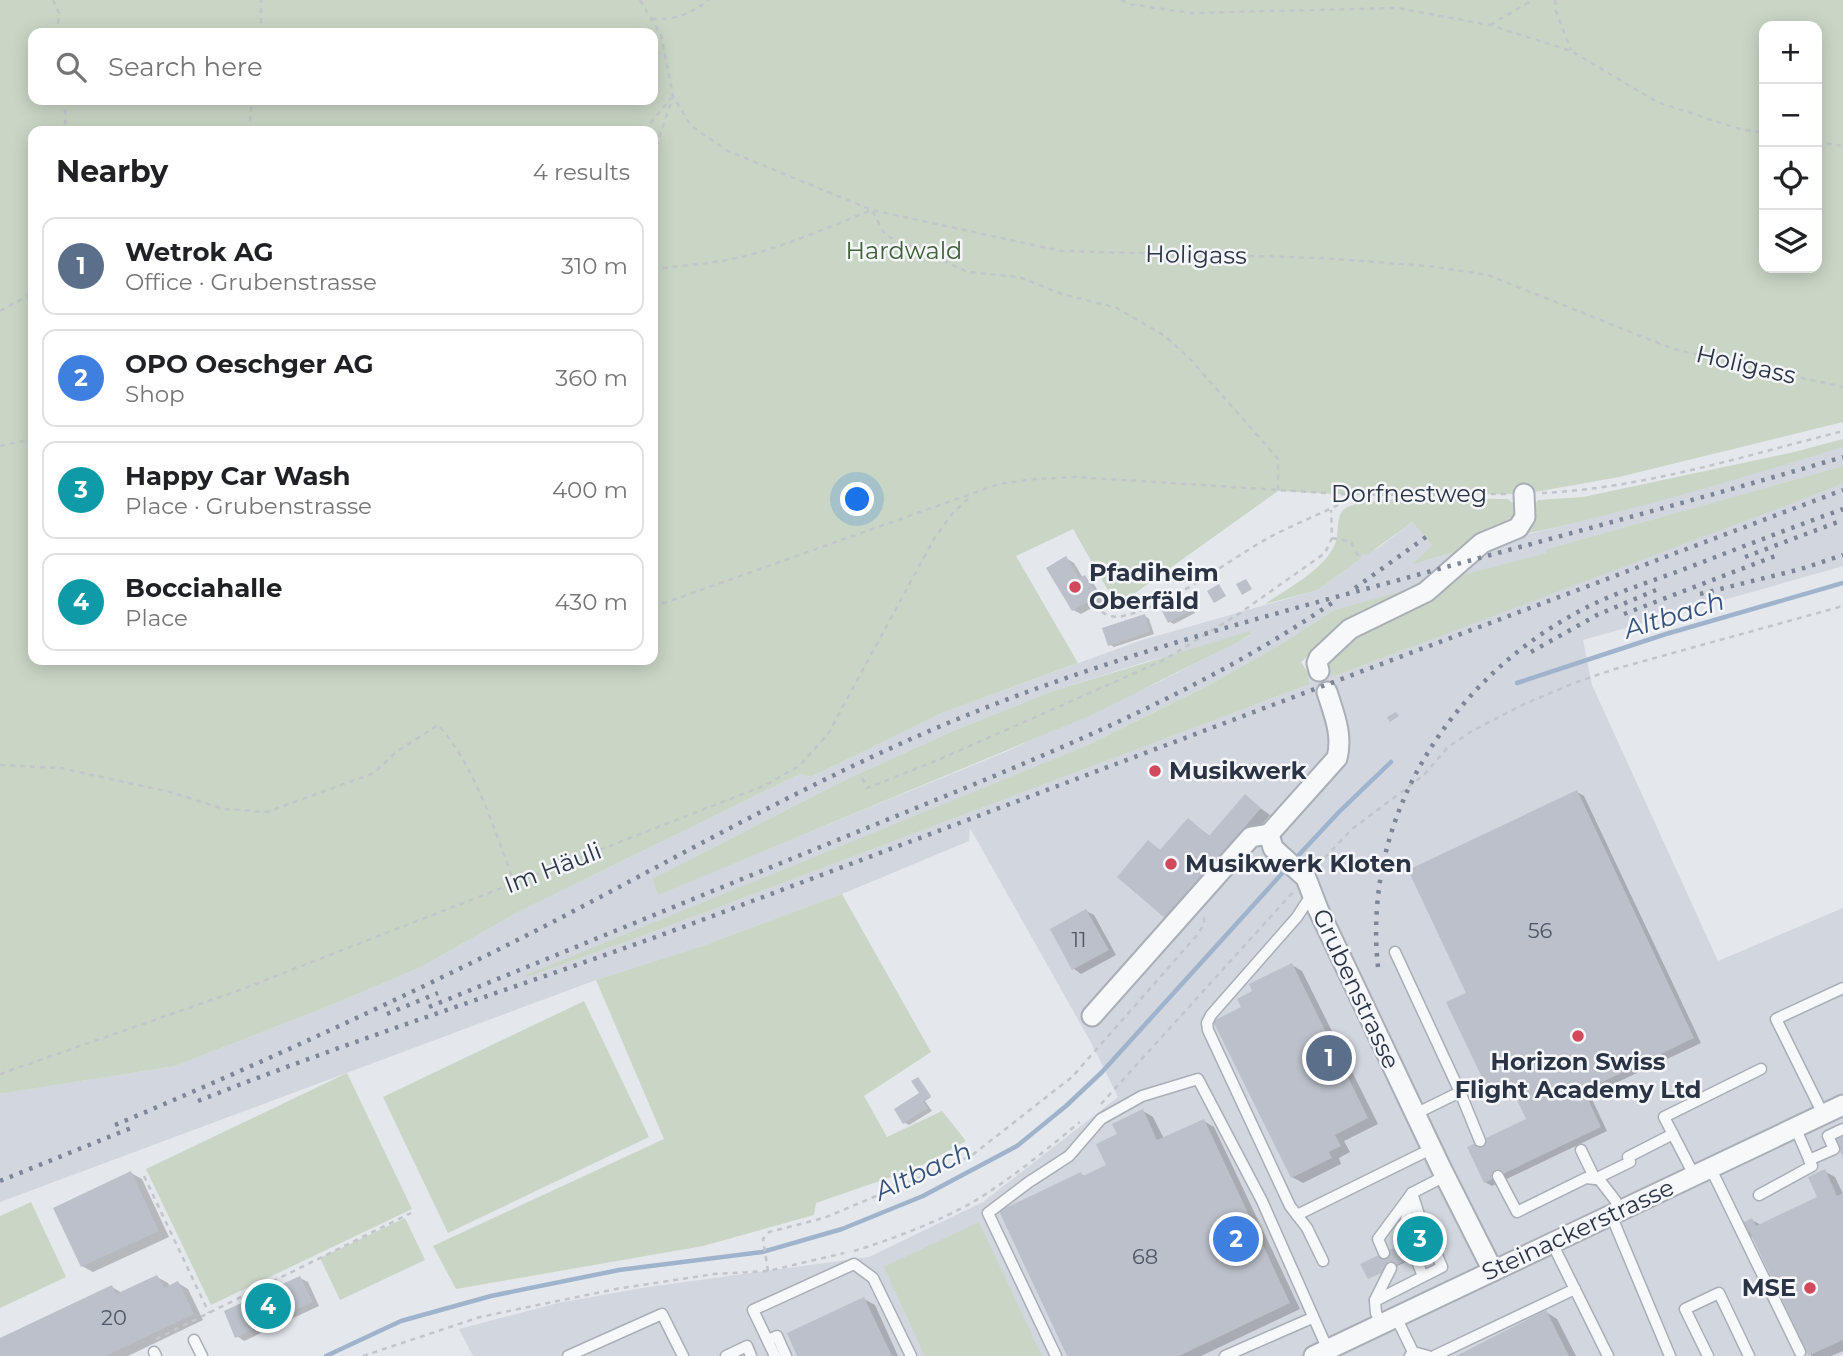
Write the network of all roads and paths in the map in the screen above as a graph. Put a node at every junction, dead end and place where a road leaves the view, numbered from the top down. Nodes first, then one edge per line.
1 (53, 0) edge
2 (261, 0) edge
3 (640, 0) edge
4 (709, 0) edge
5 (1121, 0) edge
6 (1533, 0) edge
7 (1555, 0) edge
8 (652, 19) junction
9 (1490, 25) junction
10 (58, 28) edge
11 (261, 28) edge
12 (657, 28) edge
13 (658, 30) edge
14 (1571, 51) junction
15 (673, 96) junction
16 (63, 105) edge
17 (252, 105) edge
18 (65, 126) edge
19 (250, 126) edge
20 (648, 126) edge
21 (1759, 132) edge
22 (658, 141) edge
23 (1822, 143) edge
24 (1843, 146) edge
25 (872, 210) junction
26 (658, 269) edge
27 (28, 296) edge
28 (0, 311) edge
29 (1843, 387) edge
30 (1843, 431) edge
31 (28, 440) edge
32 (0, 446) edge
33 (1278, 491) junction
34 (1524, 494) junction
35 (971, 495) junction
36 (1357, 495) junction
37 (1331, 510) junction
38 (1332, 538) junction
39 (1360, 559) dead end
40 (658, 605) edge
41 (1094, 606) dead end
42 (1319, 671) dead end
43 (1327, 692) dead end
44 (0, 765) edge
45 (862, 778) dead end
46 (1269, 834) junction
47 (514, 882) junction
48 (1312, 893) junction
49 (1194, 902) junction
50 (1395, 952) dead end
51 (1843, 988) edge
52 (1092, 1016) dead end
53 (1761, 1069) dead end
54 (0, 1074) edge
55 (1460, 1092) junction
56 (1843, 1105) edge
57 (1415, 1114) junction
58 (1823, 1114) junction
59 (1795, 1127) junction
60 (1843, 1129) edge
61 (1673, 1134) junction
62 (1480, 1141) dead end
63 (1432, 1149) junction
64 (1581, 1150) dead end
65 (1809, 1160) junction
66 (1702, 1171) junction
67 (144, 1176) dead end
68 (1445, 1176) junction
69 (1499, 1176) dead end
70 (1597, 1178) junction
71 (1412, 1193) junction
72 (1759, 1195) dead end
73 (1615, 1212) junction
74 (411, 1213) dead end
75 (1297, 1215) junction
76 (1422, 1224) dead end
77 (1404, 1233) dead end
78 (1552, 1242) junction
79 (1435, 1250) dead end
80 (1384, 1253) dead end
81 (1416, 1259) dead end
82 (1323, 1261) dead end
83 (1391, 1268) dead end
84 (768, 1270) dead end
85 (1493, 1270) junction
86 (1423, 1276) junction
87 (1575, 1289) junction
88 (1375, 1300) junction
89 (209, 1313) junction
90 (1312, 1318) junction
91 (1389, 1320) junction
92 (194, 1340) dead end
93 (768, 1340) junction
94 (1800, 1352) dead end
95 (1321, 1353) edge
96 (155, 1354) edge
97 (1411, 1354) edge
98 (202, 1356) edge
99 (568, 1356) edge
100 (683, 1356) edge
101 (726, 1356) edge
102 (751, 1356) edge
103 (775, 1356) edge
104 (786, 1356) edge
105 (911, 1356) edge
106 (1056, 1356) edge
107 (1225, 1356) edge
108 (1428, 1356) edge
109 (1434, 1356) edge
110 (1608, 1356) edge
111 (1670, 1356) edge
112 (1707, 1356) edge
113 (1749, 1356) edge

1 - 10 path
2 - 11 path
3 - 8 path, Holigass
4 - 8 path
5 - 9 path
6 - 9 path
7 - 14 path
8 - 12 path, Holigass
9 - 14 path
13 - 15 path, Holigass
14 - 21 path
15 - 20 path
15 - 22 path
15 - 25 path, Holigass
16 - 18 path
17 - 19 path
23 - 24 path
25 - 26 path
25 - 29 path, Holigass
25 - 33 path
27 - 28 path
30 - 34 path, Dorfnestweg
31 - 32 path
33 - 35 path, Dorfnestweg
33 - 36 path, Dorfnestweg
34 - 36 path, Dorfnestweg
34 - 42 street
35 - 40 path, Dorfnestweg
35 - 47 path, Im Häuli
36 - 37 path
37 - 38 path
37 - 41 path
38 - 39 path
38 - 45 path
43 - 46 street
44 - 47 path
46 - 48 street, Grubenstrasse
46 - 49 street
47 - 54 path, Im Häuli
48 - 57 street, Grubenstrasse
48 - 75 lane
49 - 52 street
49 - 84 path
50 - 55 lane
51 - 58 lane
53 - 61 lane
55 - 57 lane
55 - 62 lane
56 - 58 street, Steinackerstrasse
57 - 63 street, Grubenstrasse
58 - 59 street, Steinackerstrasse
59 - 65 lane
59 - 66 street, Steinackerstrasse
60 - 65 lane
61 - 66 lane
61 - 70 lane
63 - 68 street, Grubenstrasse
63 - 75 lane
64 - 70 lane
65 - 72 lane
66 - 73 street, Steinackerstrasse
66 - 94 lane
67 - 89 path
68 - 71 lane
68 - 85 street, Grubenstrasse
69 - 70 lane
70 - 73 lane
71 - 76 lane
71 - 77 lane
71 - 80 lane
73 - 78 street, Steinackerstrasse
73 - 111 lane
74 - 89 path
75 - 82 lane
78 - 85 street, Steinackerstrasse
78 - 87 lane
79 - 86 lane
81 - 86 lane
83 - 88 lane
85 - 91 street, Steinackerstrasse
86 - 88 lane
87 - 109 lane
87 - 110 lane
88 - 91 lane
89 - 96 path
90 - 95 lane
90 - 106 lane
90 - 107 lane
91 - 95 street, Steinackerstrasse
91 - 97 lane
92 - 98 lane
93 - 103 lane
93 - 104 lane
93 - 105 lane
97 - 108 lane
99 - 100 lane
101 - 102 lane
112 - 113 lane

